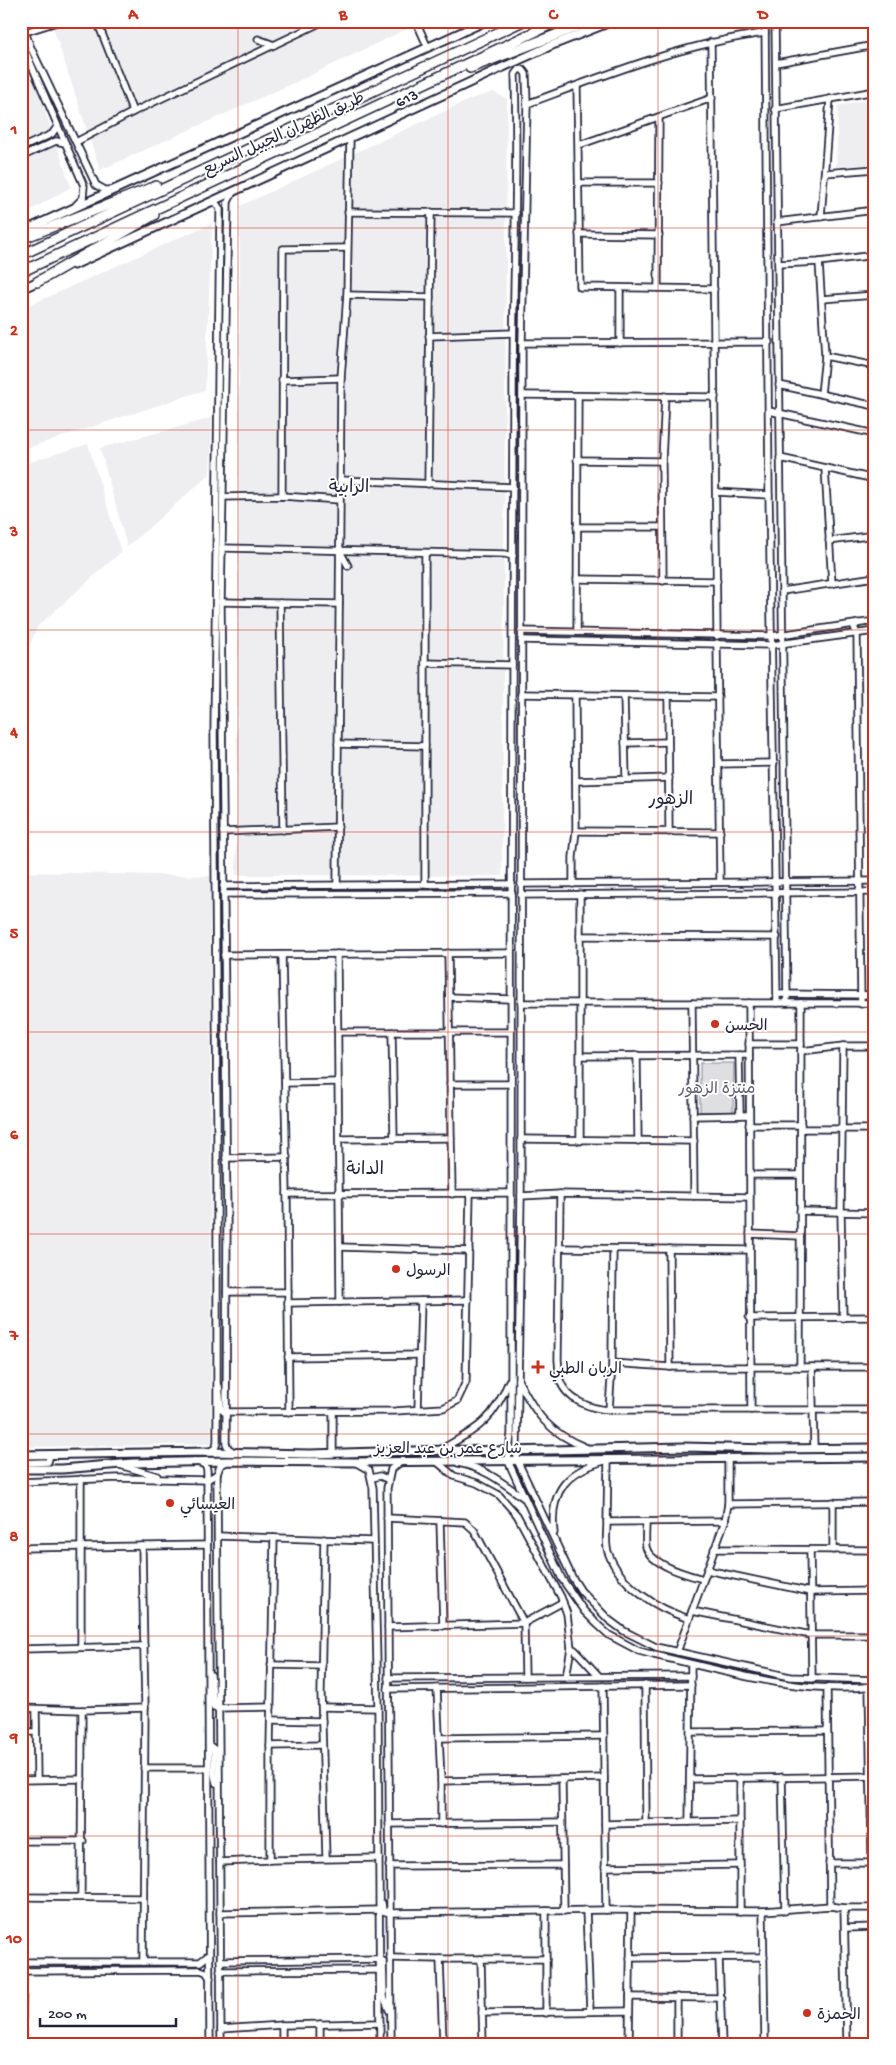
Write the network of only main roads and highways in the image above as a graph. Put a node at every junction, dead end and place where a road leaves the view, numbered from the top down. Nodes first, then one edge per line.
1 (486, 21) edge
2 (523, 21) edge
3 (558, 21) edge
4 (592, 21) edge
5 (612, 21) edge
6 (407, 91) junction
7 (254, 146) junction
8 (220, 178) junction
9 (21, 232) edge
10 (21, 238) edge
11 (21, 255) edge
12 (21, 272) edge
13 (37, 282) junction
14 (21, 289) edge
15 (875, 1448) edge
16 (21, 1455) edge
17 (875, 1457) edge
18 (21, 1469) edge

1 - 9 main road
2 - 7 highway, طريق الظهران الجبيل السريع / 613
3 - 6 highway, طريق الظهران الجبيل السريع / 613
4 - 6 highway
5 - 13 main road, 613
6 - 8 highway, طريق الظهران الجبيل السريع / 613
7 - 10 highway
7 - 11 highway, طريق الظهران الجبيل السريع / 613
8 - 12 highway, طريق الظهران الجبيل السريع / 613
8 - 13 highway
13 - 14 main road, 613
15 - 16 main road, شارع عمر بن عبد العزيز
17 - 18 main road, شارع عمر بن عبد العزيز

